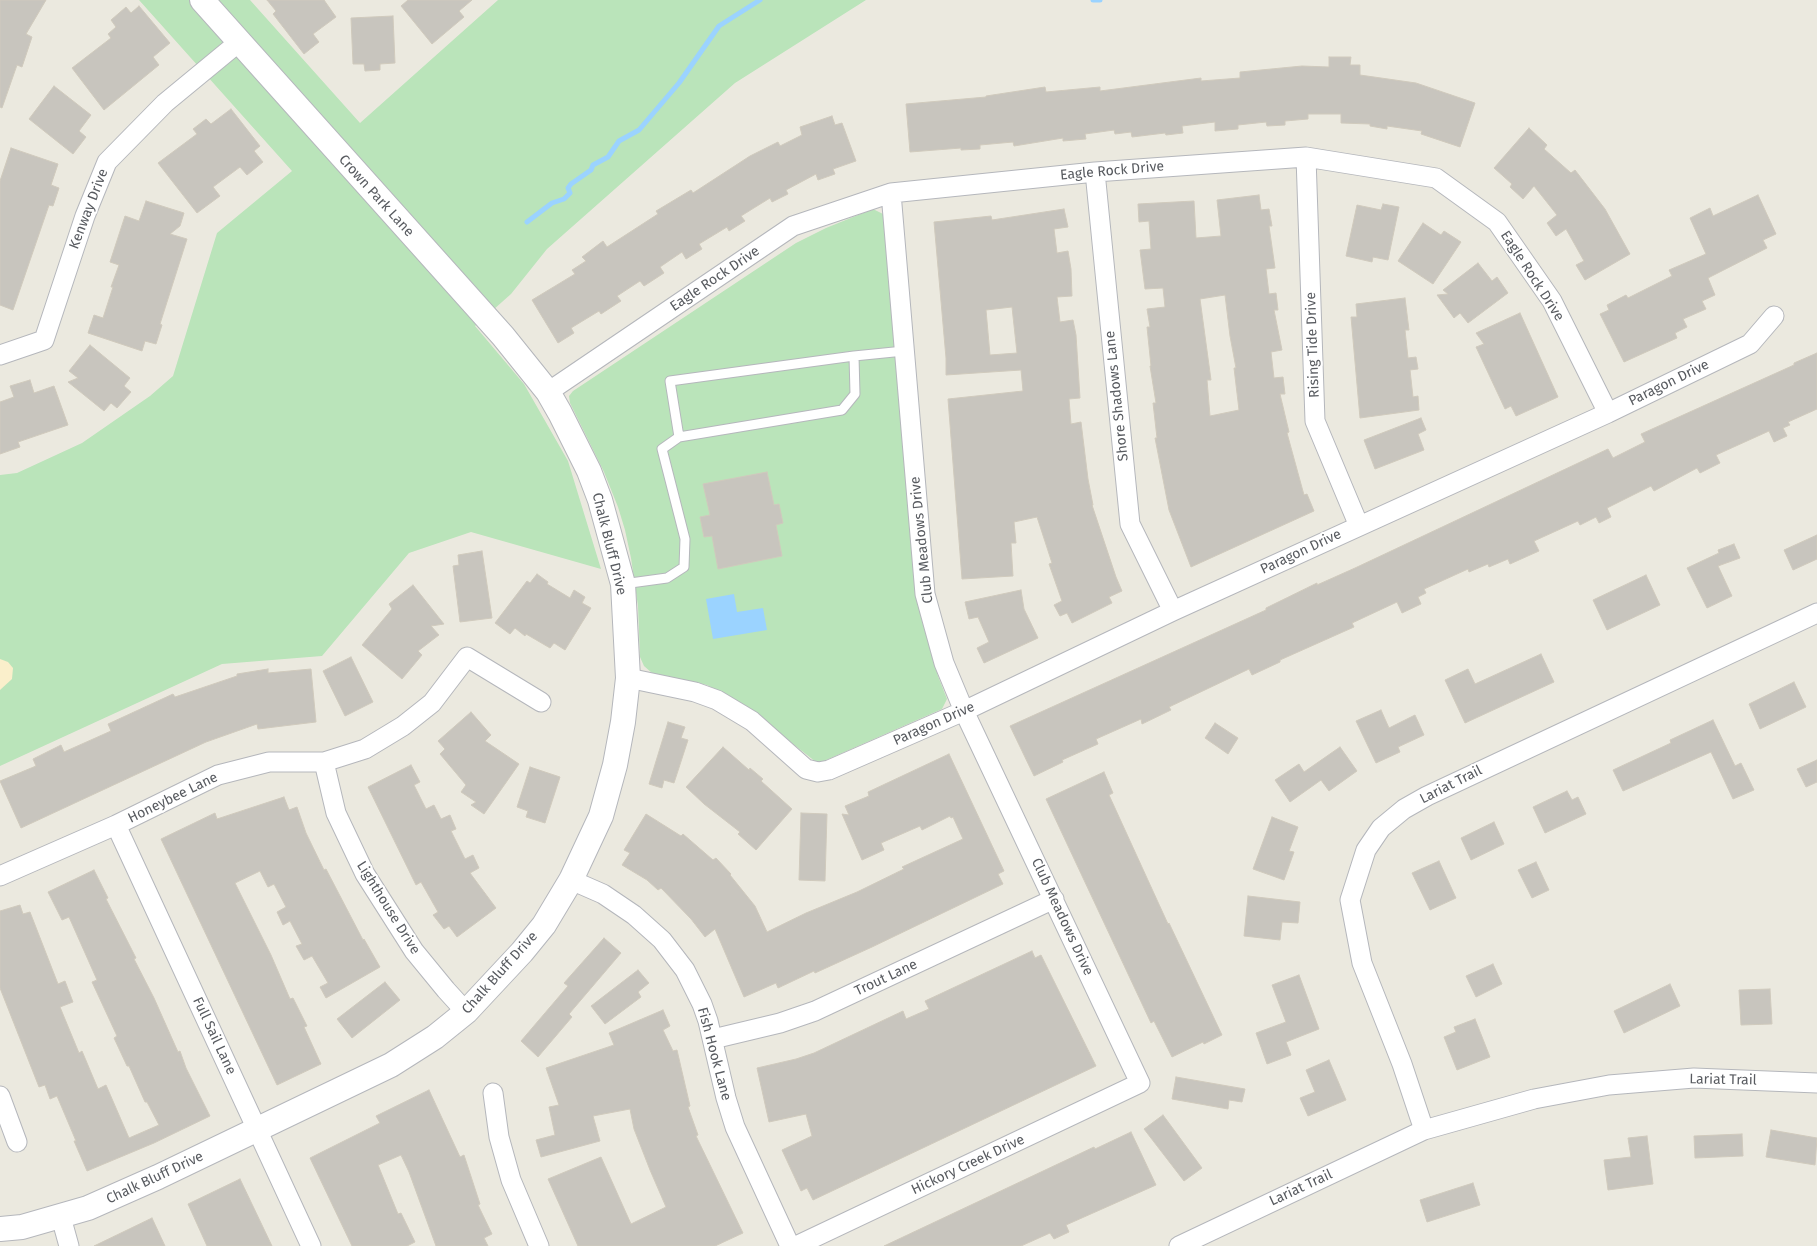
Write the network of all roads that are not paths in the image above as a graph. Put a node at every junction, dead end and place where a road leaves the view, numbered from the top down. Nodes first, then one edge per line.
1 (202, 0) edge
2 (239, 42) junction
3 (1306, 156) junction
4 (1095, 172) junction
5 (891, 193) junction
6 (1774, 316) dead end
7 (904, 351) junction
8 (0, 355) edge
9 (854, 356) junction
10 (548, 392) junction
11 (1608, 412) junction
12 (679, 437) junction
13 (1359, 526) junction
14 (623, 584) junction
15 (1173, 611) junction
16 (1817, 613) edge
17 (628, 678) junction
18 (541, 702) dead end
19 (964, 711) junction
20 (324, 762) junction
21 (116, 825) junction
22 (0, 876) edge
23 (571, 880) junction
24 (1054, 899) junction
25 (466, 1012) junction
26 (713, 1040) junction
27 (1140, 1083) joint
28 (1817, 1083) edge
29 (494, 1093) dead end
30 (0, 1096) edge
31 (257, 1130) junction
32 (1424, 1130) junction
33 (17, 1142) dead end
34 (61, 1217) junction
35 (0, 1228) edge
36 (1204, 1240) edge
37 (69, 1246) edge
38 (312, 1246) edge
39 (539, 1246) edge
40 (790, 1246) edge
41 (796, 1246) edge
42 (1179, 1246) edge

1 - 2 street, Crown Park Lane
2 - 8 street, Kenway Drive
2 - 10 street, Crown Park Lane
3 - 4 street, Eagle Rock Drive
3 - 11 street, Eagle Rock Drive
3 - 13 street, Rising Tide Drive
4 - 5 street, Eagle Rock Drive
4 - 15 street, Shore Shadows Lane
5 - 7 street, Club Meadows Drive
5 - 10 street, Eagle Rock Drive
6 - 11 street, Paragon Drive
7 - 9 lane
7 - 19 street, Club Meadows Drive
9 - 12 lane
9 - 12 lane
10 - 14 street, Chalk Bluff Drive
11 - 13 street, Paragon Drive
12 - 14 lane
13 - 15 street, Paragon Drive
14 - 17 street, Chalk Bluff Drive
15 - 19 street, Paragon Drive
16 - 32 street, Lariat Trail
17 - 19 street, Paragon Drive
17 - 23 street, Chalk Bluff Drive
18 - 20 street, Honeybee Lane
19 - 24 street, Club Meadows Drive
20 - 21 street, Honeybee Lane
20 - 25 street, Lighthouse Drive
21 - 22 street, Honeybee Lane
21 - 31 street, Full Sail Lane
23 - 25 street, Chalk Bluff Drive
23 - 26 street, Fish Hook Lane
24 - 26 street, Trout Lane
24 - 27 street, Club Meadows Drive
25 - 31 street, Chalk Bluff Drive
26 - 40 street, Fish Hook Lane
27 - 41 street, Hickory Creek Drive
28 - 32 street, Lariat Trail
29 - 39 street
30 - 33 street
31 - 34 street, Chalk Bluff Drive
31 - 38 street, Full Sail Lane
32 - 36 street, Lariat Trail
34 - 35 street, Chalk Bluff Drive
34 - 37 street
36 - 42 street, Lariat Trail

